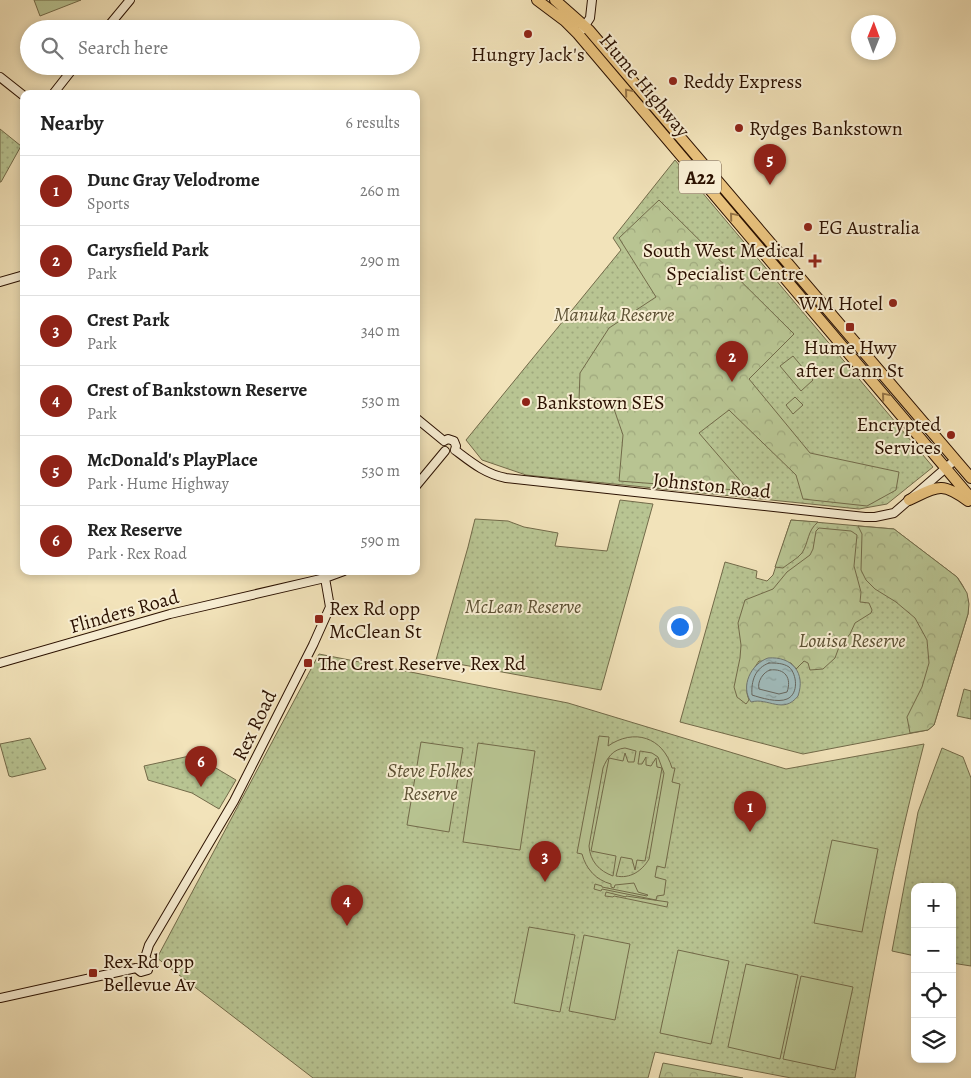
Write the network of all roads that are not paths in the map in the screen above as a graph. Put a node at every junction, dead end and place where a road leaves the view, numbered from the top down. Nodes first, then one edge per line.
1 (130, 0) edge
2 (537, 0) edge
3 (555, 0) edge
4 (592, 0) edge
5 (113, 20) edge
6 (582, 30) junction
7 (68, 75) edge
8 (0, 77) edge
9 (56, 90) edge
10 (20, 93) edge
11 (20, 276) edge
12 (0, 282) edge
13 (420, 421) edge
14 (444, 441) junction
15 (455, 450) junction
16 (445, 451) junction
17 (956, 460) junction
18 (946, 468) junction
19 (971, 478) edge
20 (420, 481) edge
21 (971, 498) edge
22 (908, 500) junction
23 (971, 503) edge
24 (333, 575) edge
25 (325, 578) junction
26 (0, 663) edge
27 (144, 958) junction
28 (136, 968) junction
29 (0, 998) edge

1 - 5 street
2 - 6 highway, Hume Highway / A22
3 - 6 highway, Hume Highway / A22
4 - 6 street
6 - 17 highway, Hume Highway / A22
18 -> 6 highway, Hume Highway / A22
7 - 9 street
8 - 10 street
11 - 12 street
13 - 14 street
14 - 15 street
14 - 16 street
15 - 16 street
15 - 22 street, Johnston Road
16 - 20 street
17 - 18 street, Johnston Road
17 - 19 highway, Hume Highway / A22
18 - 21 highway, Hume Highway / A22
18 - 22 street, Johnston Road
22 - 23 highway
24 - 25 street, Flinders Road
25 - 26 street, Flinders Road
25 - 27 street, Rex Road
27 - 28 street
27 - 28 street
28 - 29 street

